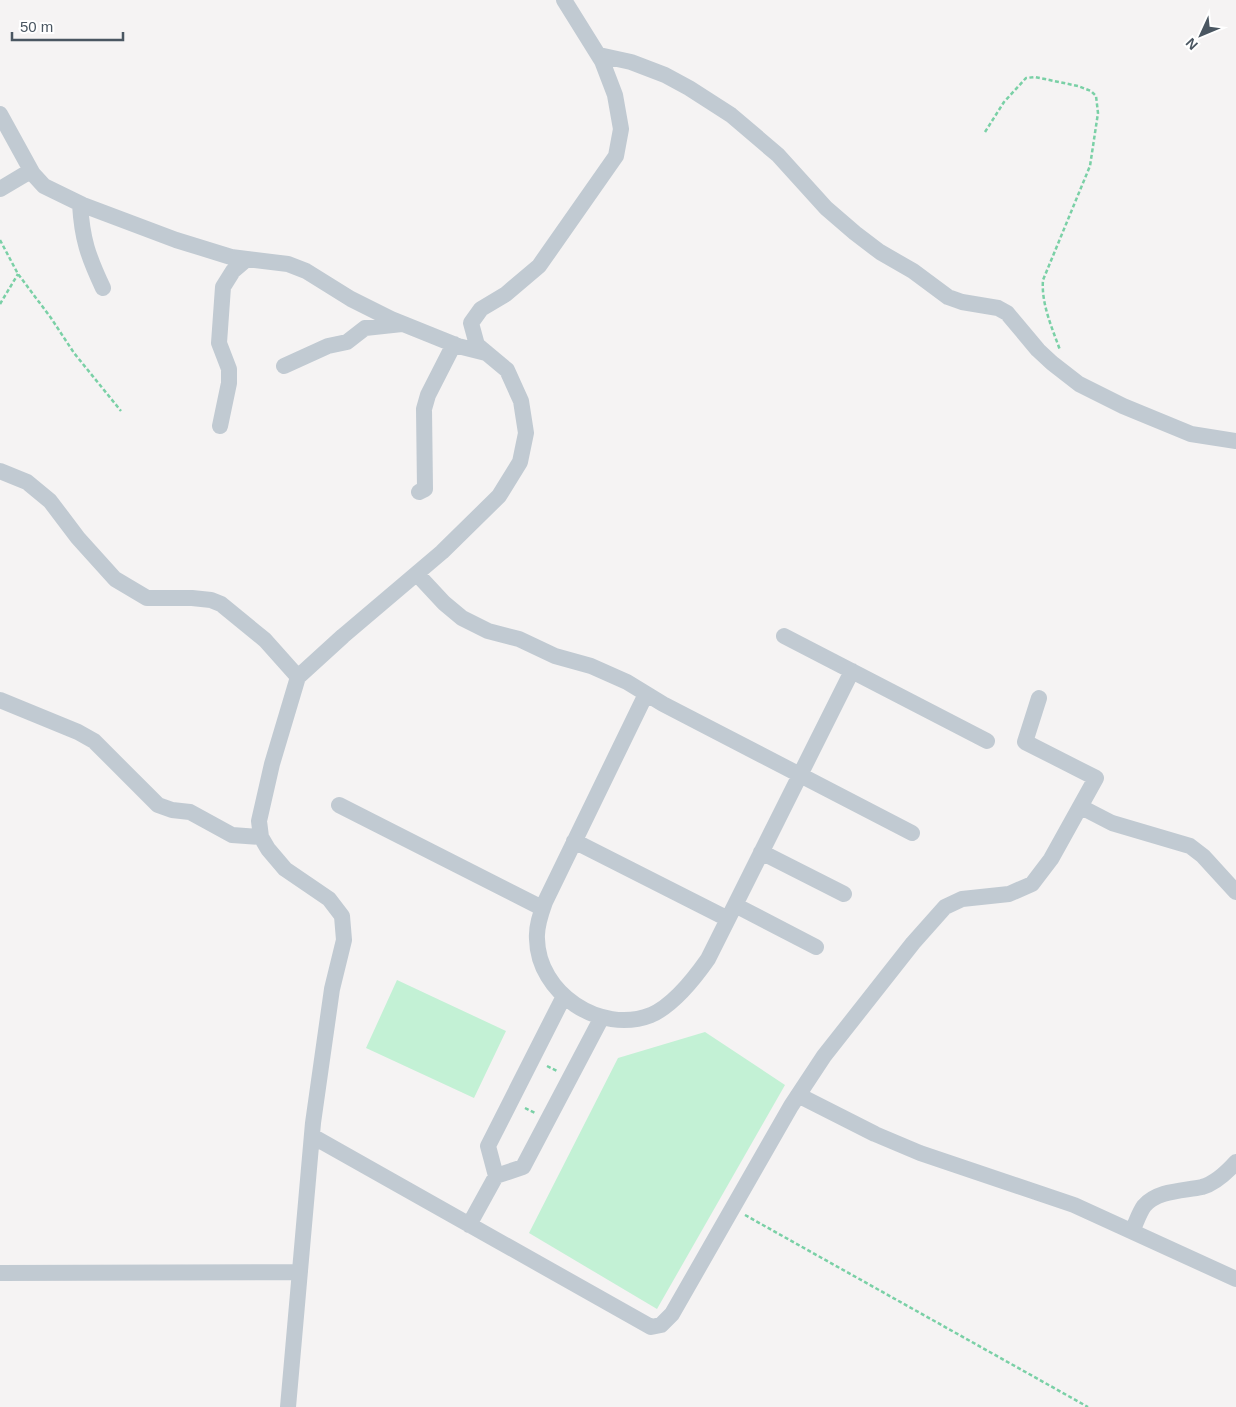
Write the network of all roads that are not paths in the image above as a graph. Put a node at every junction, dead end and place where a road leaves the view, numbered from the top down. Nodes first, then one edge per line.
1 (564, 0) edge
2 (599, 55) junction
3 (0, 114) edge
4 (34, 174) junction
5 (0, 188) edge
6 (80, 204) junction
7 (247, 259) junction
8 (103, 288) dead end
9 (404, 324) junction
10 (454, 344) junction
11 (486, 353) junction
12 (284, 366) dead end
13 (220, 426) dead end
14 (1236, 441) edge
15 (0, 471) edge
16 (419, 492) dead end
17 (416, 574) junction
18 (784, 636) dead end
19 (852, 671) junction
20 (298, 677) junction
21 (646, 694) junction
22 (1039, 698) dead end
23 (0, 700) edge
24 (988, 741) dead end
25 (800, 775) junction
26 (338, 805) dead end
27 (1081, 808) junction
28 (912, 833) dead end
29 (261, 837) junction
30 (574, 841) junction
31 (761, 852) junction
32 (1236, 892) edge
33 (844, 894) dead end
34 (542, 908) junction
35 (731, 912) junction
36 (816, 947) dead end
37 (564, 996) junction
38 (602, 1017) junction
39 (798, 1094) junction
40 (312, 1136) junction
41 (1236, 1162) edge
42 (496, 1176) junction
43 (469, 1225) junction
44 (1132, 1231) junction
45 (300, 1272) junction
46 (0, 1273) edge
47 (1236, 1280) edge
48 (288, 1407) edge

1 - 2 street
2 - 11 street
2 - 14 street
3 - 4 street
4 - 5 street
4 - 6 street
6 - 7 street
6 - 8 street
7 - 9 street
7 - 13 street
9 - 10 street
9 - 12 street
10 - 11 street
10 - 16 street
11 - 17 street
15 - 20 street
17 - 20 street
17 - 21 street
18 - 19 street
19 - 24 street
19 - 25 street
20 - 29 street
21 - 25 street
21 - 30 street
22 - 27 street
23 - 29 street
25 - 28 street
25 - 31 street
26 - 34 street
27 - 32 street
27 - 39 street
29 - 40 street
30 - 34 street
30 - 35 street
31 - 33 street
31 - 35 street
34 - 37 street
35 - 36 street
35 - 38 street
37 - 38 street
37 - 42 street
38 - 42 street
39 - 43 street
39 - 44 street
40 - 43 street
40 - 45 street
41 - 44 street
42 - 43 street
44 - 47 street
45 - 46 street
45 - 48 street

